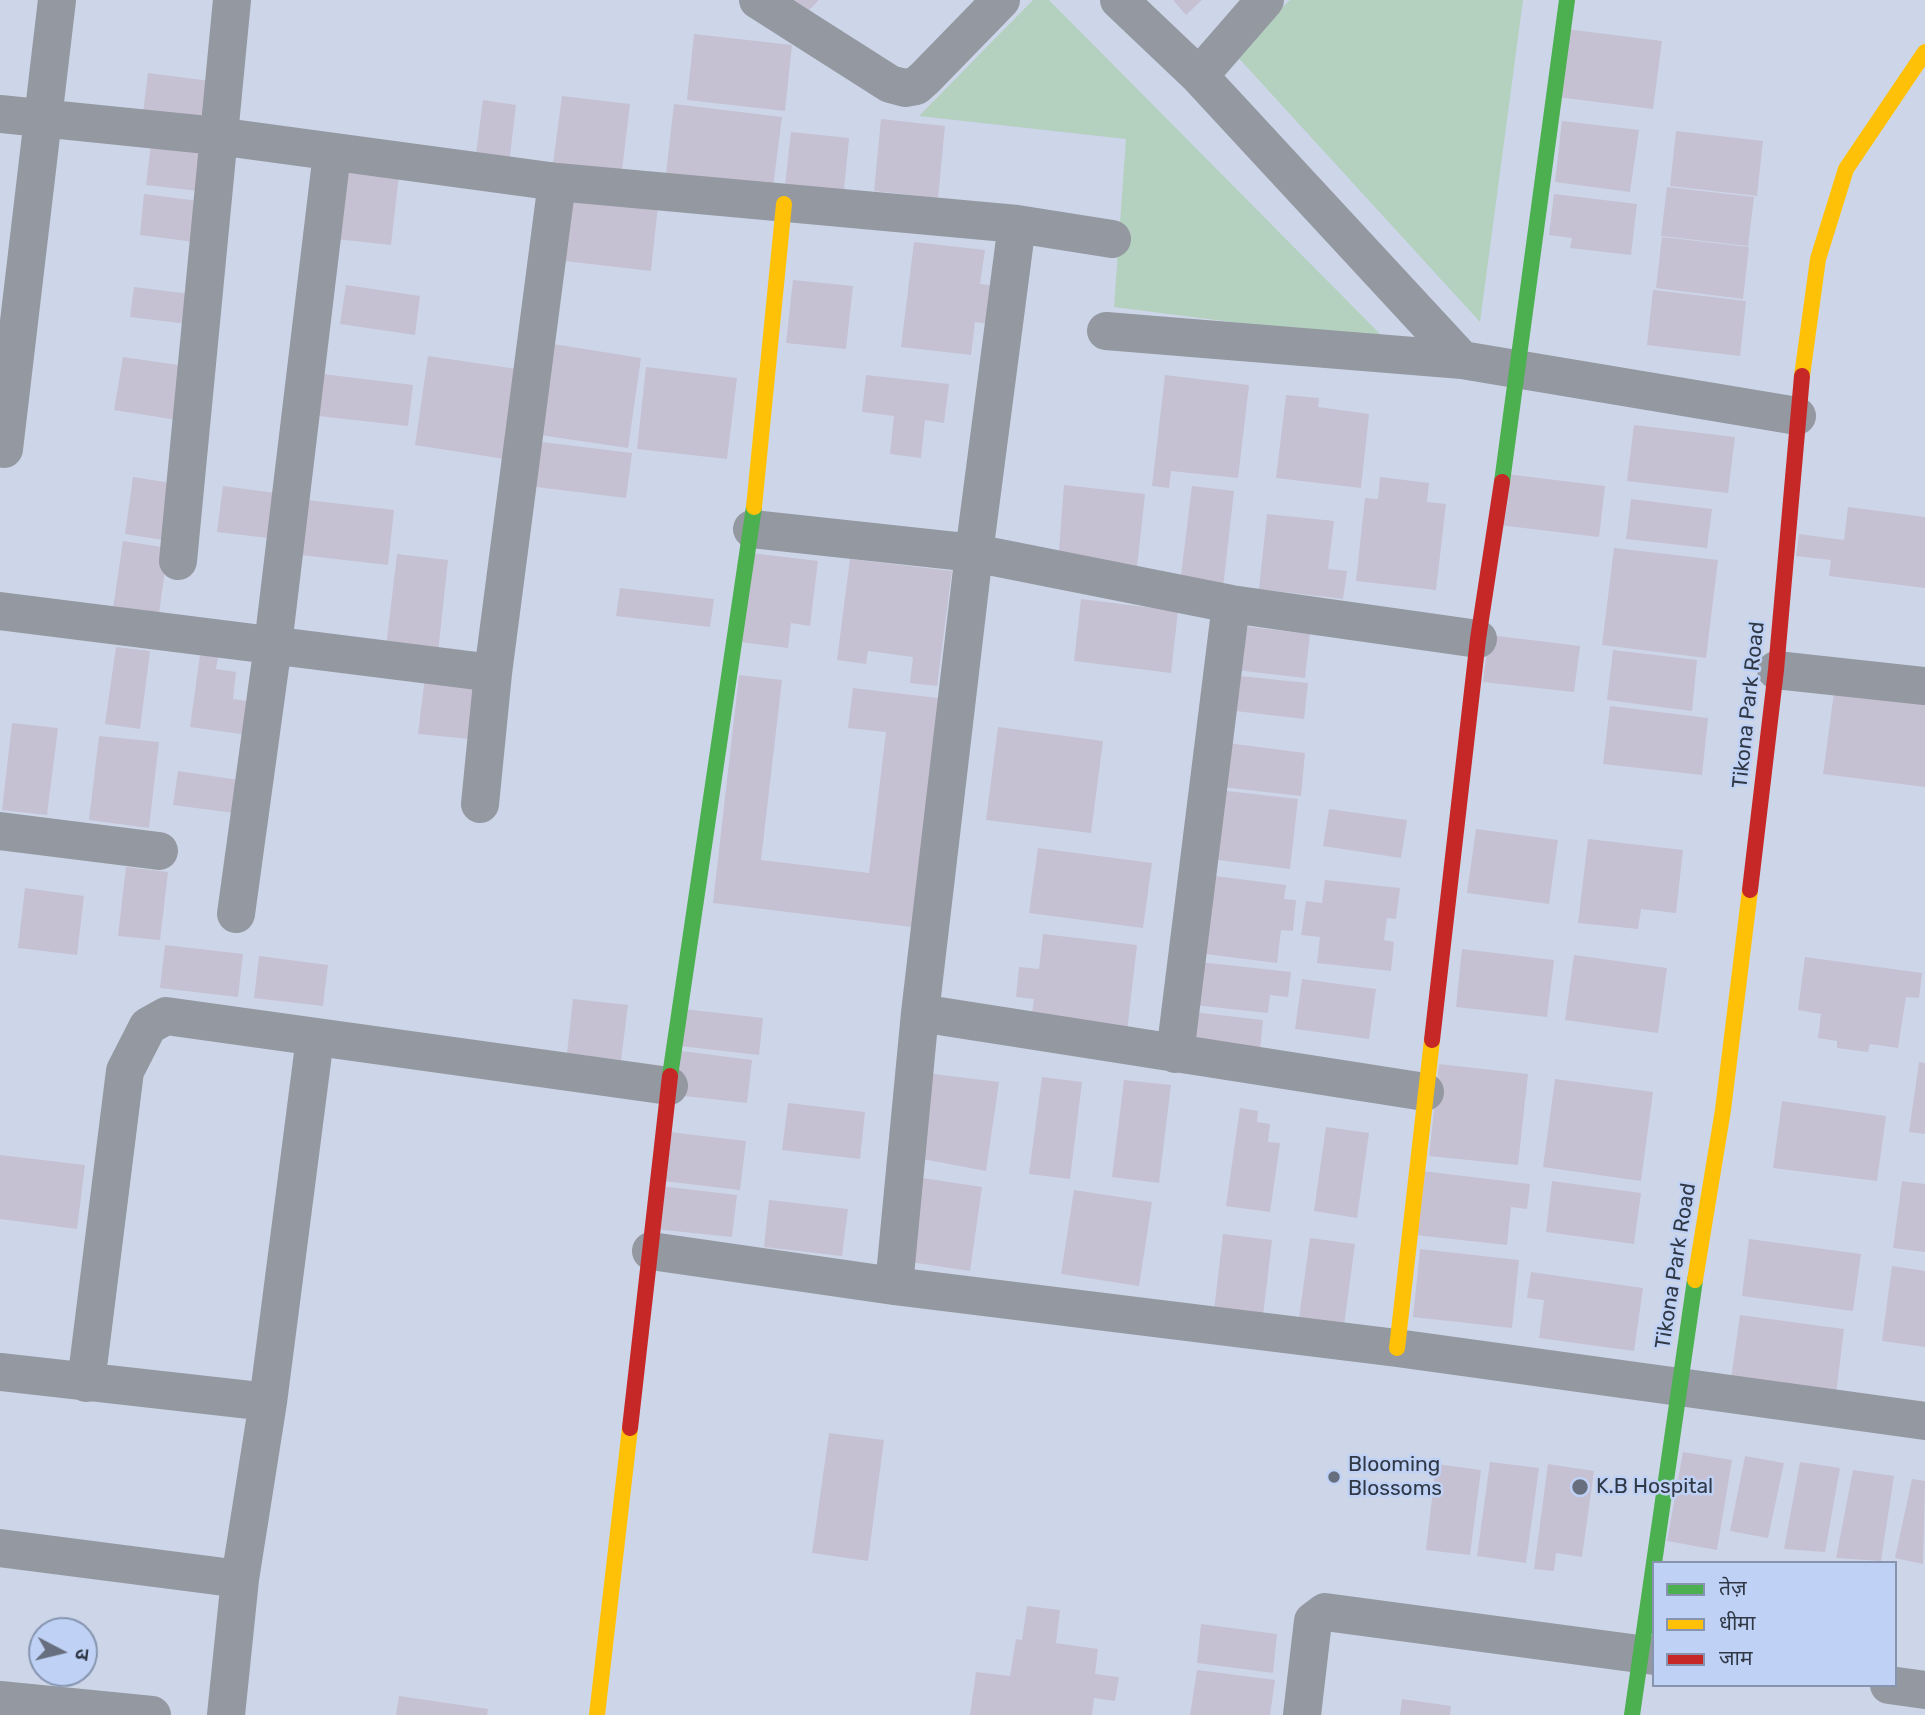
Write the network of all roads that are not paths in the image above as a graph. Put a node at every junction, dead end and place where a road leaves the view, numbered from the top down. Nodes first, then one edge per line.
1 (57, 0) edge
2 (232, 0) edge
3 (758, 0) edge
4 (1001, 0) edge
5 (1119, 0) edge
6 (1265, 0) edge
7 (1567, 0) edge
8 (1925, 52) edge
9 (1199, 76) junction
10 (0, 114) edge
11 (45, 117) junction
12 (217, 136) junction
13 (332, 153) junction
14 (557, 182) junction
15 (784, 204) junction
16 (1017, 223) junction
17 (1112, 239) dead end
18 (1107, 331) dead end
19 (1462, 360) junction
20 (1519, 369) junction
21 (1797, 416) junction
22 (4, 449) dead end
23 (752, 529) junction
24 (974, 553) junction
25 (178, 561) dead end
26 (1231, 604) junction
27 (0, 611) edge
28 (1478, 639) junction
29 (273, 645) junction
30 (1776, 670) junction
31 (493, 673) junction
32 (1925, 687) edge
33 (480, 804) dead end
34 (0, 831) edge
35 (159, 851) dead end
36 (236, 914) dead end
37 (920, 1013) junction
38 (316, 1038) junction
39 (1175, 1054) junction
40 (669, 1086) junction
41 (1425, 1092) junction
42 (651, 1251) junction
43 (894, 1286) junction
44 (1397, 1348) junction
45 (0, 1372) edge
46 (86, 1383) junction
47 (1677, 1387) junction
48 (268, 1402) junction
49 (1925, 1421) edge
50 (0, 1548) edge
51 (1658, 1561) edge
52 (240, 1579) junction
53 (1652, 1610) edge
54 (1647, 1655) edge
55 (1897, 1686) edge
56 (1925, 1690) edge
57 (0, 1700) edge
58 (152, 1715) edge
59 (226, 1715) edge
60 (597, 1715) edge
61 (1302, 1715) edge
62 (1632, 1715) edge

1 - 11 street
2 - 12 street
3 - 4 street
5 - 9 street
6 - 9 street
7 - 20 street
8 - 21 street, Tikona Park Road
9 - 19 street
10 - 11 street
11 - 12 street
11 - 22 street
12 - 13 street
12 - 25 street
13 - 14 street
13 - 29 street
14 - 15 street
14 - 31 street
15 - 16 street
15 - 23 street
16 - 17 street
16 - 24 street
18 - 19 street
19 - 20 street
20 - 21 street
20 - 28 street
21 - 30 street, Tikona Park Road
23 - 24 street
23 - 40 street
24 - 26 street
24 - 37 street
26 - 28 street
26 - 39 street
27 - 29 street
28 - 41 street
29 - 31 street
29 - 36 street
30 - 32 street
30 - 47 street, Tikona Park Road
31 - 33 street
34 - 35 street
37 - 39 street
37 - 43 street
38 - 40 street
38 - 46 street
38 - 48 street
39 - 41 street
40 - 42 street
41 - 44 street
42 - 43 street
42 - 60 street
43 - 44 street
44 - 47 street
45 - 46 street
46 - 48 street
47 - 49 street
47 - 51 street, Tikona Park Road
48 - 52 street
50 - 52 street
52 - 59 street
53 - 54 street, Tikona Park Road
54 - 61 street
54 - 62 street, Tikona Park Road
55 - 56 street
57 - 58 street

